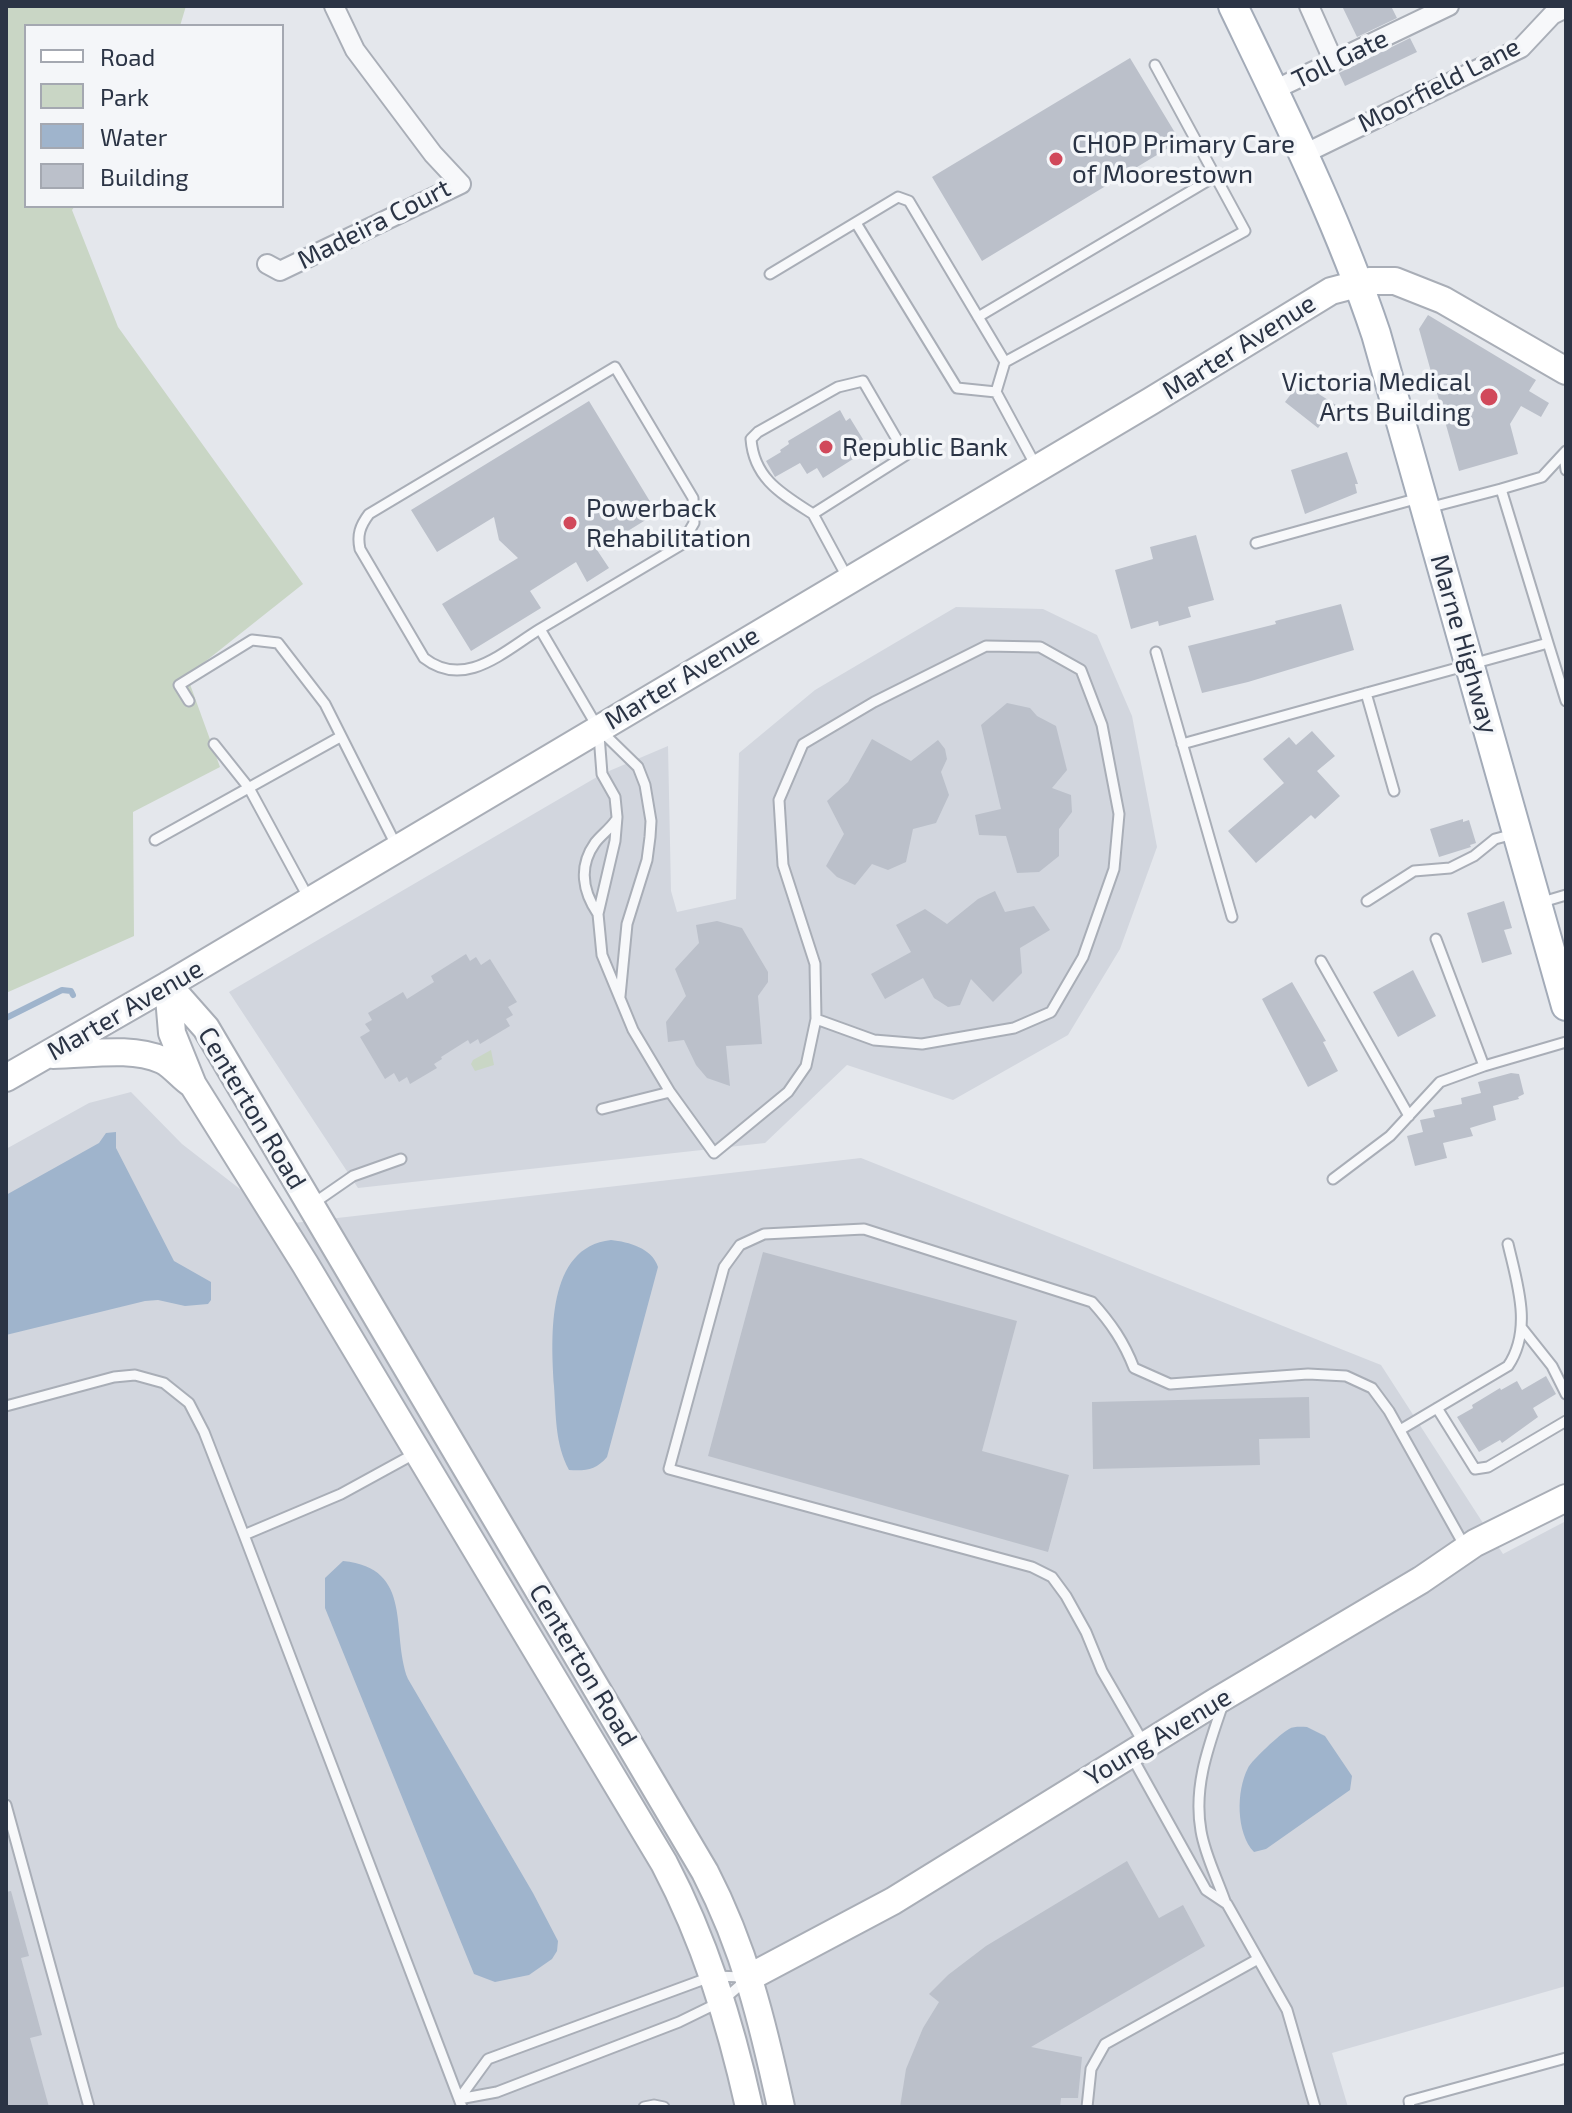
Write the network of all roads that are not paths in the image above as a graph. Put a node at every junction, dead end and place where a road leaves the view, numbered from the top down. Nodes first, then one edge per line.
1 (334, 6) edge
2 (1233, 6) edge
3 (1309, 6) edge
4 (1449, 6) edge
5 (1566, 8) edge
6 (1334, 62) junction
7 (1155, 65) dead end
8 (1274, 90) junction
9 (1306, 153) junction
10 (1216, 176) junction
11 (856, 223) junction
12 (267, 264) dead end
13 (770, 274) dead end
14 (1359, 283) junction
15 (978, 317) junction
16 (1005, 362) junction
17 (1566, 371) edge
18 (996, 392) junction
19 (1565, 452) edge
20 (1038, 468) junction
21 (1566, 470) edge
22 (1501, 489) junction
23 (1424, 503) junction
24 (813, 514) junction
25 (1256, 543) dead end
26 (849, 580) junction
27 (540, 629) junction
28 (1548, 643) junction
29 (1156, 652) dead end
30 (1469, 664) junction
31 (1366, 693) junction
32 (189, 701) dead end
33 (1566, 701) edge
34 (598, 728) junction
35 (340, 737) junction
36 (214, 744) dead end
37 (1182, 744) junction
38 (249, 788) junction
39 (1394, 791) dead end
40 (617, 817) junction
41 (1517, 833) junction
42 (155, 840) dead end
43 (397, 848) junction
44 (1566, 895) edge
45 (310, 900) junction
46 (1367, 901) dead end
47 (1537, 903) junction
48 (598, 914) junction
49 (1232, 917) dead end
50 (1436, 939) dead end
51 (1321, 961) dead end
52 (1560, 961) edge
53 (168, 985) junction
54 (620, 996) junction
55 (1566, 1006) edge
56 (816, 1019) junction
57 (1566, 1042) edge
58 (49, 1055) junction
59 (1484, 1066) junction
60 (6, 1078) edge
61 (193, 1085) junction
62 (670, 1092) junction
63 (602, 1109) dead end
64 (1409, 1116) junction
65 (401, 1159) dead end
66 (1333, 1179) dead end
67 (311, 1205) junction
68 (1508, 1244) dead end
69 (1521, 1327) junction
70 (1566, 1394) edge
71 (6, 1406) edge
72 (1437, 1408) junction
73 (1566, 1421) edge
74 (1400, 1430) junction
75 (417, 1453) junction
76 (1566, 1498) edge
77 (244, 1535) junction
78 (1466, 1549) junction
79 (1226, 1696) junction
80 (1138, 1750) junction
81 (6, 1805) edge
82 (1227, 1904) junction
83 (1258, 1959) junction
84 (713, 1976) junction
85 (750, 1977) junction
86 (722, 2001) junction
87 (1566, 2058) edge
88 (460, 2103) edge
89 (89, 2107) edge
90 (644, 2107) edge
91 (664, 2107) edge
92 (749, 2107) edge
93 (781, 2107) edge
94 (1087, 2107) edge
95 (1315, 2107) edge
96 (1410, 2107) edge

1 - 12 street, Madeira Court
2 - 8 main road, Marne Highway
3 - 6 street
4 - 6 street, Toll Gate
5 - 9 street, Moorfield Lane
6 - 8 street, Toll Gate
7 - 10 lane
8 - 9 main road, Marne Highway
9 - 14 main road, Marne Highway
10 - 15 lane
10 - 16 lane
11 - 13 lane
11 - 15 lane
11 - 18 lane
14 - 17 main road, Marter Avenue
14 - 20 main road, Marter Avenue
14 - 23 main road, Marne Highway
15 - 16 lane
16 - 18 lane
18 - 20 lane
19 - 21 lane
19 - 22 lane
20 - 26 main road, Marter Avenue
22 - 23 lane
22 - 28 lane
23 - 25 lane
23 - 30 main road, Marne Highway
24 - 24 lane
24 - 26 lane
26 - 34 main road, Marter Avenue
27 - 27 lane
27 - 34 lane
28 - 30 lane
28 - 33 lane
29 - 37 lane
30 - 31 lane
30 - 41 main road, Marne Highway
31 - 37 lane
31 - 39 lane
32 - 35 lane
34 - 40 lane
34 - 43 main road, Marter Avenue
34 - 54 lane
35 - 38 lane
35 - 43 lane
36 - 38 lane
37 - 49 lane
38 - 42 lane
38 - 45 lane
40 - 48 lane
40 - 48 lane
41 - 46 lane
41 - 47 main road, Marne Highway
43 - 45 main road, Marter Avenue
44 - 47 lane
45 - 53 main road, Marter Avenue
47 - 52 main road, Marne Highway
48 - 54 lane
50 - 59 lane
51 - 64 lane
52 - 55 main road, Marne Highway
53 - 58 main road, Marter Avenue
53 - 61 main road, Centerton Road
53 - 67 main road, Centerton Road
54 - 62 lane
56 - 56 lane
56 - 62 lane
57 - 59 lane
58 - 60 main road, Marter Avenue
58 - 61 main road
59 - 64 lane
61 - 75 main road, Centerton Road
62 - 63 lane
64 - 66 lane
65 - 67 lane
67 - 85 main road, Centerton Road
68 - 69 lane
69 - 70 lane
69 - 72 lane
71 - 77 lane
72 - 73 lane
72 - 74 lane
74 - 78 lane
74 - 80 lane
75 - 77 lane
75 - 84 main road, Centerton Road
76 - 78 main road, Young Avenue
77 - 88 lane
78 - 79 main road, Young Avenue
79 - 80 main road, Young Avenue
79 - 82 lane
80 - 82 lane
80 - 85 main road, Young Avenue
81 - 89 lane
82 - 83 lane
83 - 94 lane
83 - 95 lane
84 - 85 lane
84 - 86 main road, Centerton Road
84 - 88 lane
85 - 86 lane
85 - 93 main road, Centerton Road
86 - 88 lane
86 - 92 main road, Centerton Road
87 - 96 lane
90 - 91 lane

